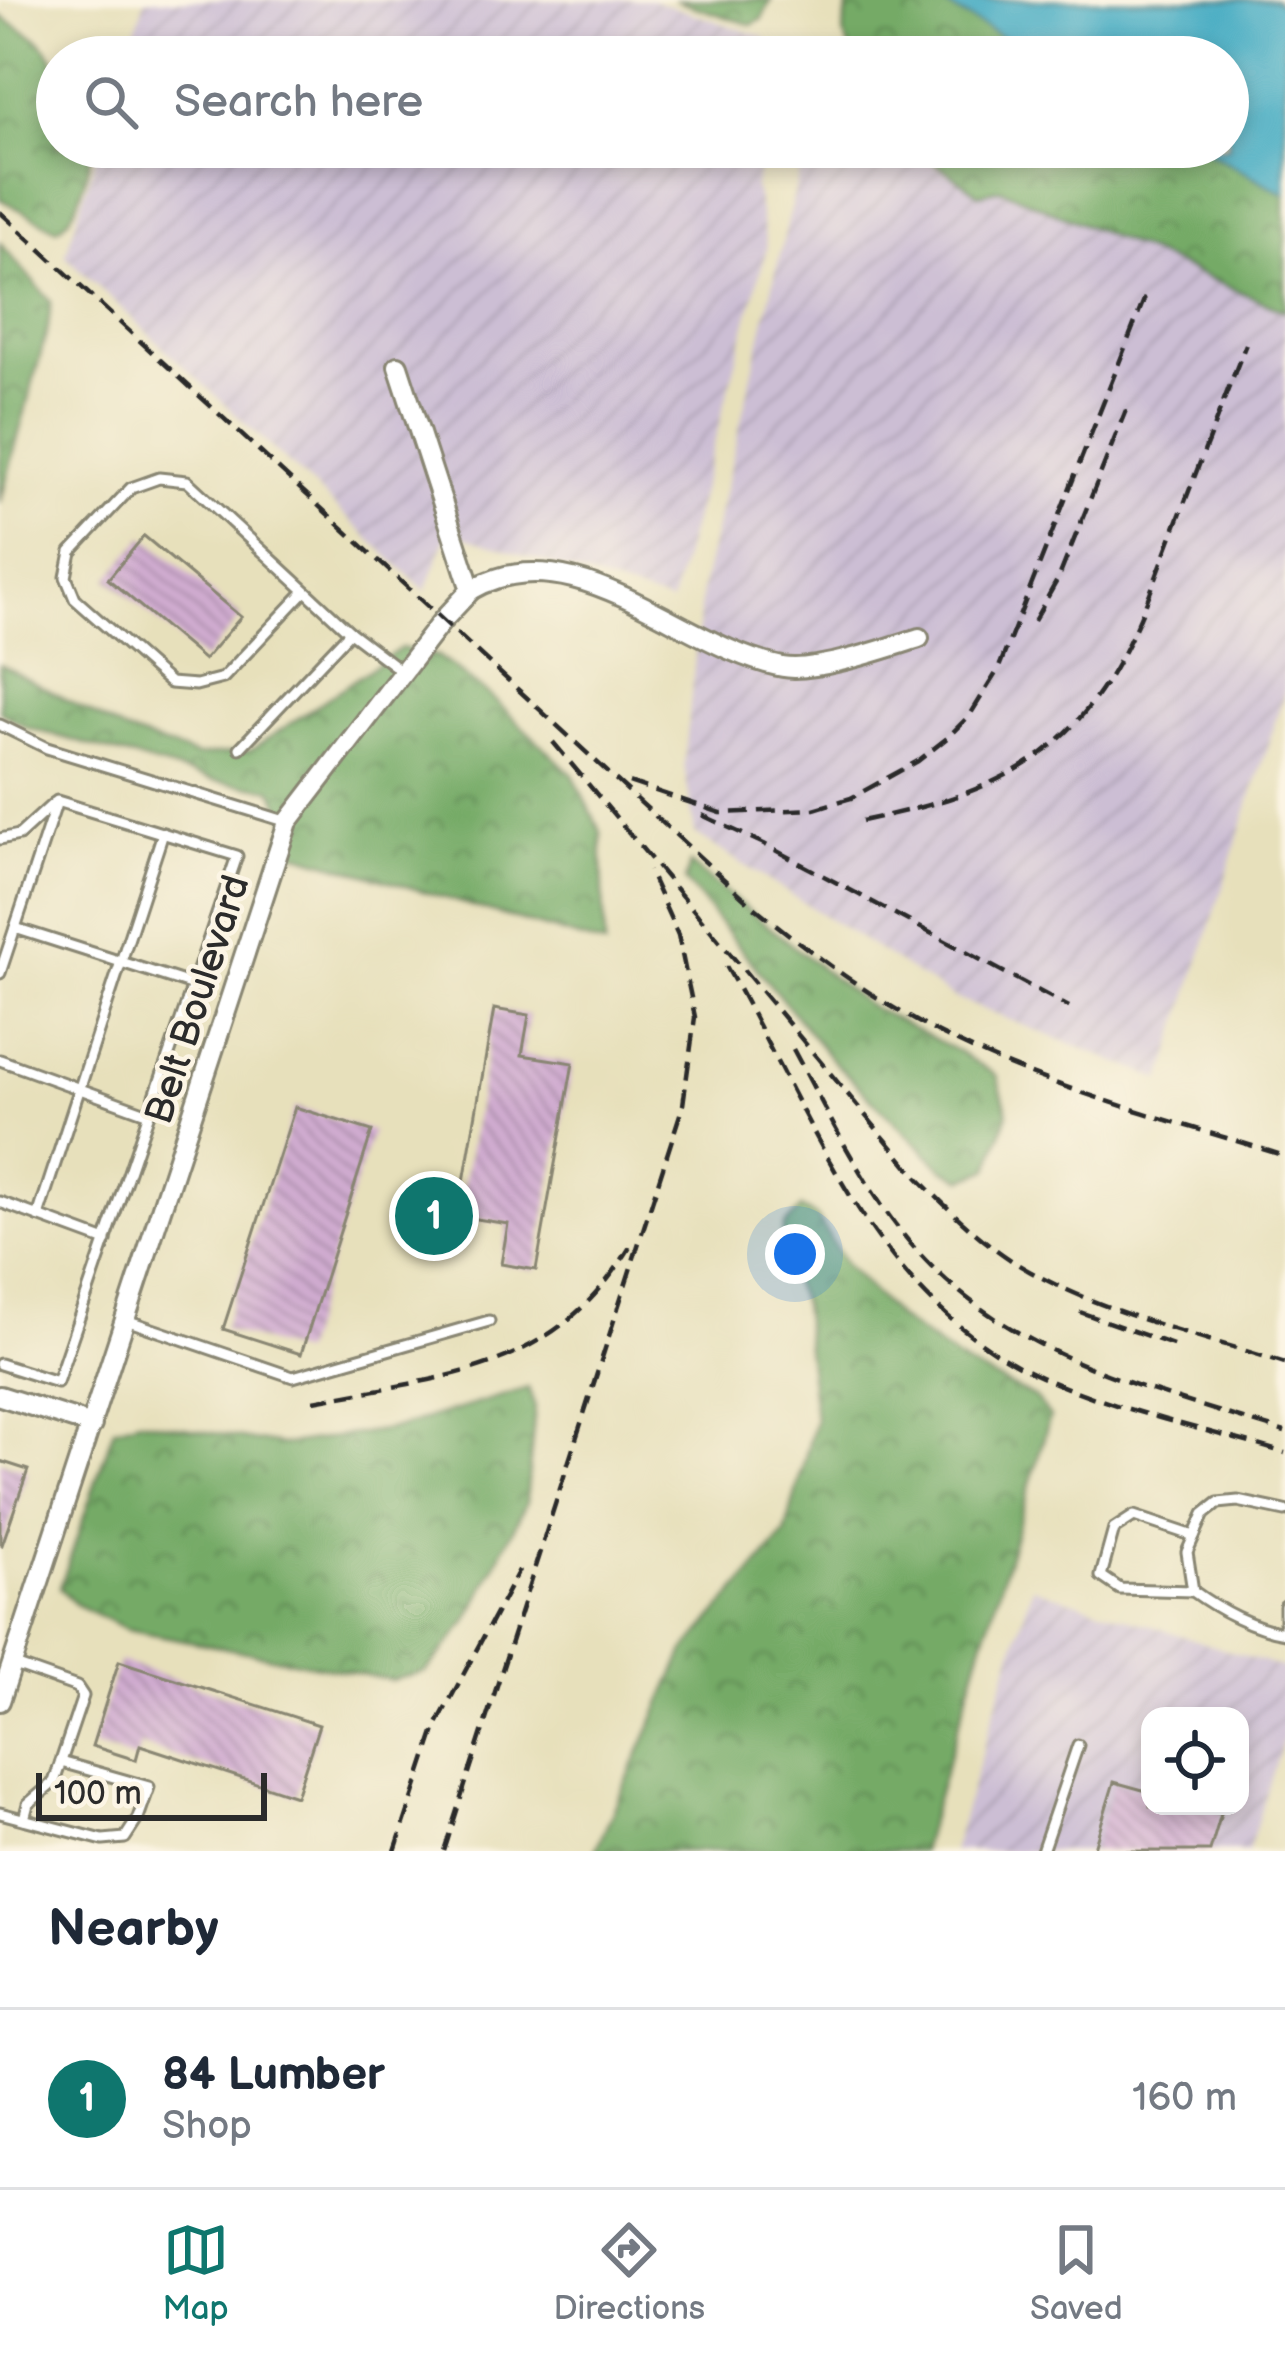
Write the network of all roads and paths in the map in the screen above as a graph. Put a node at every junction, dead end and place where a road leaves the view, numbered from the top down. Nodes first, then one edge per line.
1 (398, 366) dead end
2 (471, 590) junction
3 (305, 591) junction
4 (350, 632) junction
5 (919, 638) dead end
6 (403, 672) junction
7 (0, 725) edge
8 (241, 748) dead end
9 (57, 801) junction
10 (288, 821) junction
11 (163, 833) junction
12 (0, 839) edge
13 (15, 928) junction
14 (121, 962) junction
15 (0, 973) edge
16 (193, 986) junction
17 (0, 1060) edge
18 (80, 1089) junction
19 (149, 1114) junction
20 (0, 1202) edge
21 (38, 1216) junction
22 (106, 1240) junction
23 (126, 1319) junction
24 (489, 1321) dead end
25 (0, 1364) edge
26 (0, 1396) edge
27 (92, 1425) junction
28 (1285, 1511) edge
29 (1194, 1536) junction
30 (1193, 1591) junction
31 (1285, 1606) edge
32 (1285, 1630) edge
33 (12, 1664) junction
34 (0, 1701) edge
35 (1078, 1745) dead end
36 (61, 1762) junction
37 (0, 1813) edge
38 (23, 1820) junction
39 (1042, 1851) edge

1 - 2 street
2 - 5 street
2 - 6 street, Belt Boulevard
3 - 3 lane
3 - 4 lane
4 - 6 lane
4 - 8 lane
6 - 10 street, Belt Boulevard
7 - 10 lane
9 - 11 lane
9 - 12 lane
9 - 13 lane
10 - 23 street, Belt Boulevard
11 - 14 lane
11 - 16 lane
13 - 14 lane
13 - 15 lane
14 - 16 lane
14 - 18 lane
16 - 19 lane
17 - 18 lane
18 - 19 lane
18 - 21 lane
19 - 22 lane
20 - 21 lane
21 - 22 lane
22 - 25 lane
23 - 24 lane
23 - 27 street, Belt Boulevard
26 - 27 street
27 - 33 street, Belt Boulevard
28 - 29 lane
29 - 30 lane
29 - 30 lane
30 - 32 lane
31 - 32 lane
33 - 34 street, Belt Boulevard
33 - 36 lane
35 - 39 lane
36 - 38 lane
36 - 38 lane
37 - 38 lane

